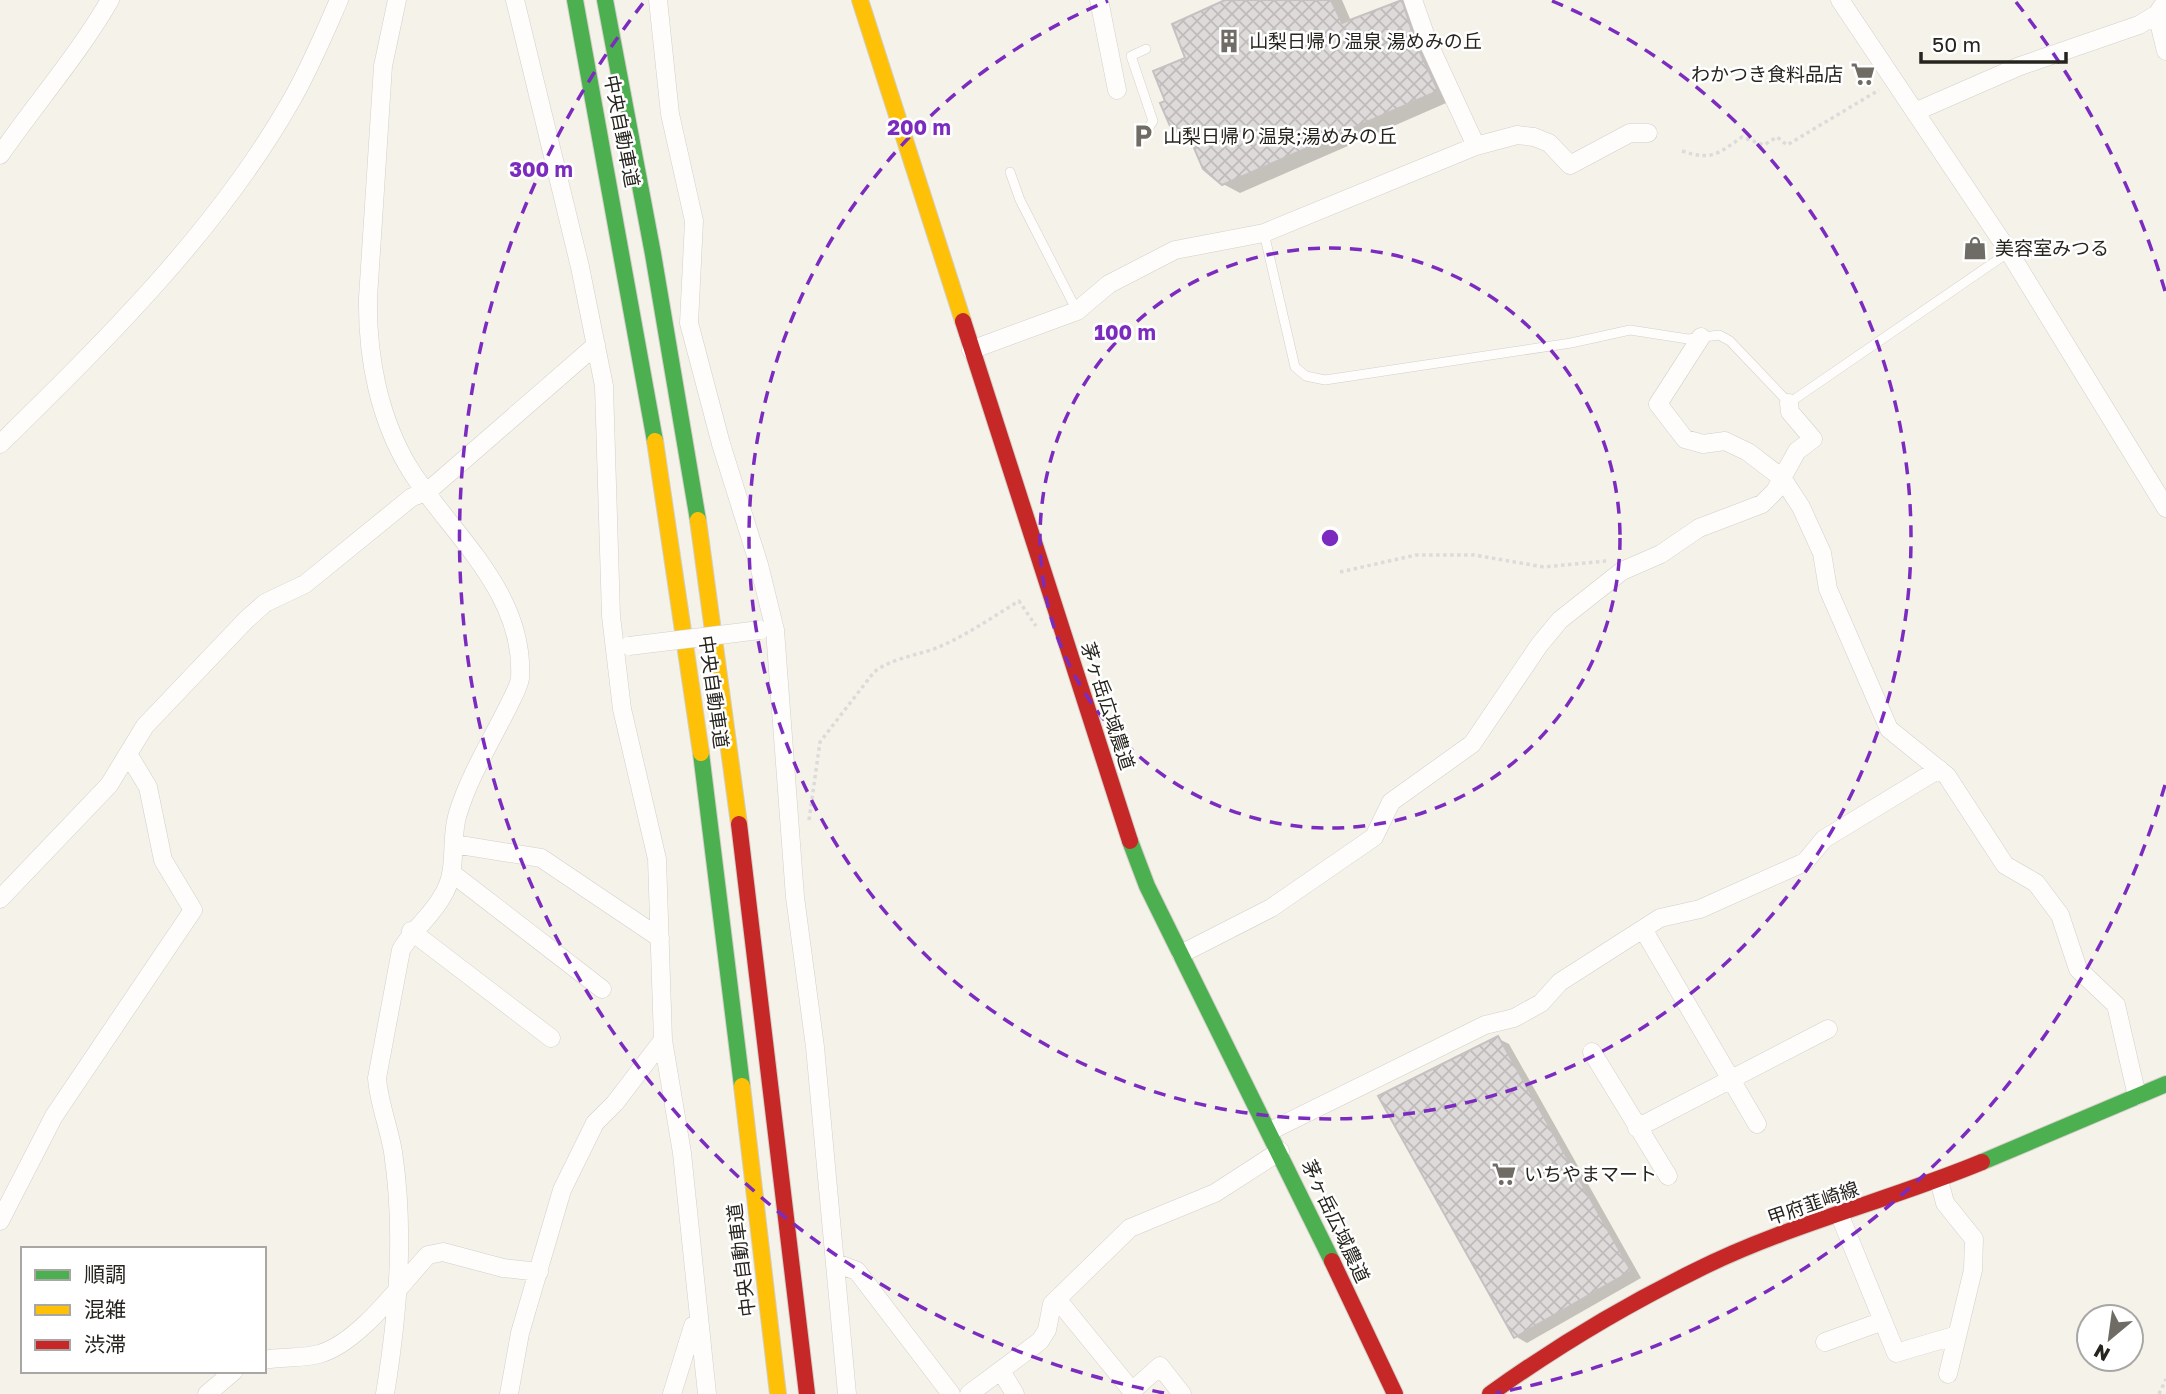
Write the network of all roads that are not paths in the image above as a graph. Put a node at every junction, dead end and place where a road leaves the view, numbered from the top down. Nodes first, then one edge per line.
1 (110, 0) edge
2 (339, 0) edge
3 (397, 0) edge
4 (515, 0) edge
5 (575, 0) edge
6 (605, 0) edge
7 (657, 0) edge
8 (860, 0) edge
9 (1099, 0) edge
10 (1413, 0) edge
11 (1840, 0) edge
12 (2161, 7) edge
13 (1146, 49) dead end
14 (2166, 51) edge
15 (1117, 90) dead end
16 (1917, 111) junction
17 (6, 132) edge
18 (1648, 133) dead end
19 (1143, 136) dead end
20 (1476, 146) junction
21 (0, 155) edge
22 (1010, 172) dead end
23 (1264, 233) junction
24 (2009, 252) junction
25 (1077, 311) junction
26 (1701, 337) junction
27 (596, 345) junction
28 (971, 350) junction
29 (1789, 403) junction
30 (0, 444) edge
31 (1782, 478) junction
32 (427, 492) junction
33 (2166, 508) edge
34 (768, 630) junction
35 (622, 647) junction
36 (128, 754) junction
37 (1939, 769) junction
38 (454, 844) junction
39 (453, 874) junction
40 (0, 899) edge
41 (1643, 929) junction
42 (411, 931) junction
43 (660, 938) junction
44 (1181, 954) junction
45 (602, 989) dead end
46 (1828, 1029) dead end
47 (551, 1038) dead end
48 (663, 1040) junction
49 (1592, 1052) dead end
50 (1731, 1079) junction
51 (2166, 1084) edge
52 (2137, 1096) junction
53 (1757, 1124) dead end
54 (1637, 1128) junction
55 (1270, 1131) junction
56 (1280, 1151) junction
57 (1668, 1177) dead end
58 (1939, 1180) junction
59 (1840, 1216) junction
60 (0, 1221) edge
61 (836, 1263) junction
62 (539, 1272) junction
63 (397, 1288) junction
64 (1057, 1299) junction
65 (1883, 1321) junction
66 (700, 1325) junction
67 (1957, 1335) junction
68 (1825, 1342) dead end
69 (266, 1360) edge
70 (1001, 1371) junction
71 (232, 1373) edge
72 (1948, 1374) dead end
73 (207, 1394) edge
74 (385, 1394) edge
75 (509, 1394) edge
76 (672, 1394) edge
77 (707, 1394) edge
78 (778, 1394) edge
79 (808, 1394) edge
80 (846, 1394) edge
81 (951, 1394) edge
82 (969, 1394) edge
83 (1015, 1394) edge
84 (1182, 1394) edge
85 (1395, 1394) edge
86 (1490, 1394) edge

1 - 17 street
2 - 30 street
3 - 32 street
4 - 27 street
5 - 78 main road, 中央自動車道
6 - 79 main road, 中央自動車道
7 - 34 street
8 - 28 main road, 茅ヶ岳広域農道
9 - 15 street
10 - 20 street
11 - 16 street
12 - 14 street
12 - 16 street
13 - 19 lane
16 - 24 street
17 - 21 street
18 - 20 street
20 - 23 street
22 - 25 lane
23 - 25 street
23 - 26 lane
24 - 29 lane
24 - 33 street
25 - 28 street
26 - 29 lane
26 - 31 street
27 - 32 street
27 - 35 street
28 - 44 main road, 茅ヶ岳広域農道
29 - 31 street
31 - 37 street
31 - 44 street
32 - 36 street
32 - 38 street
34 - 35 street, bridge
34 - 61 street
35 - 43 street
36 - 40 street
36 - 60 street
37 - 41 street
37 - 52 street
38 - 39 street
38 - 43 street
39 - 42 street
39 - 45 street
41 - 50 street
41 - 55 street
42 - 47 street
42 - 63 street
43 - 48 street
44 - 55 main road, 茅ヶ岳広域農道
46 - 50 street
48 - 62 street
48 - 66 street
49 - 54 street
50 - 53 street
50 - 54 street
51 - 52 main road, 甲府韮崎線
52 - 58 main road, 甲府韮崎線
54 - 57 street
55 - 56 main road, 茅ヶ岳広域農道
56 - 64 street
56 - 85 main road, 茅ヶ岳広域農道
58 - 59 main road, 甲府韮崎線
58 - 67 street
59 - 65 street
59 - 86 main road, 甲府韮崎線
61 - 80 street
61 - 81 street
62 - 63 street
62 - 75 street
63 - 69 street
63 - 74 street
64 - 70 street
64 - 84 street
65 - 67 street
65 - 68 street
66 - 76 street
66 - 77 street
67 - 72 street
70 - 82 street
70 - 83 street
71 - 73 street

